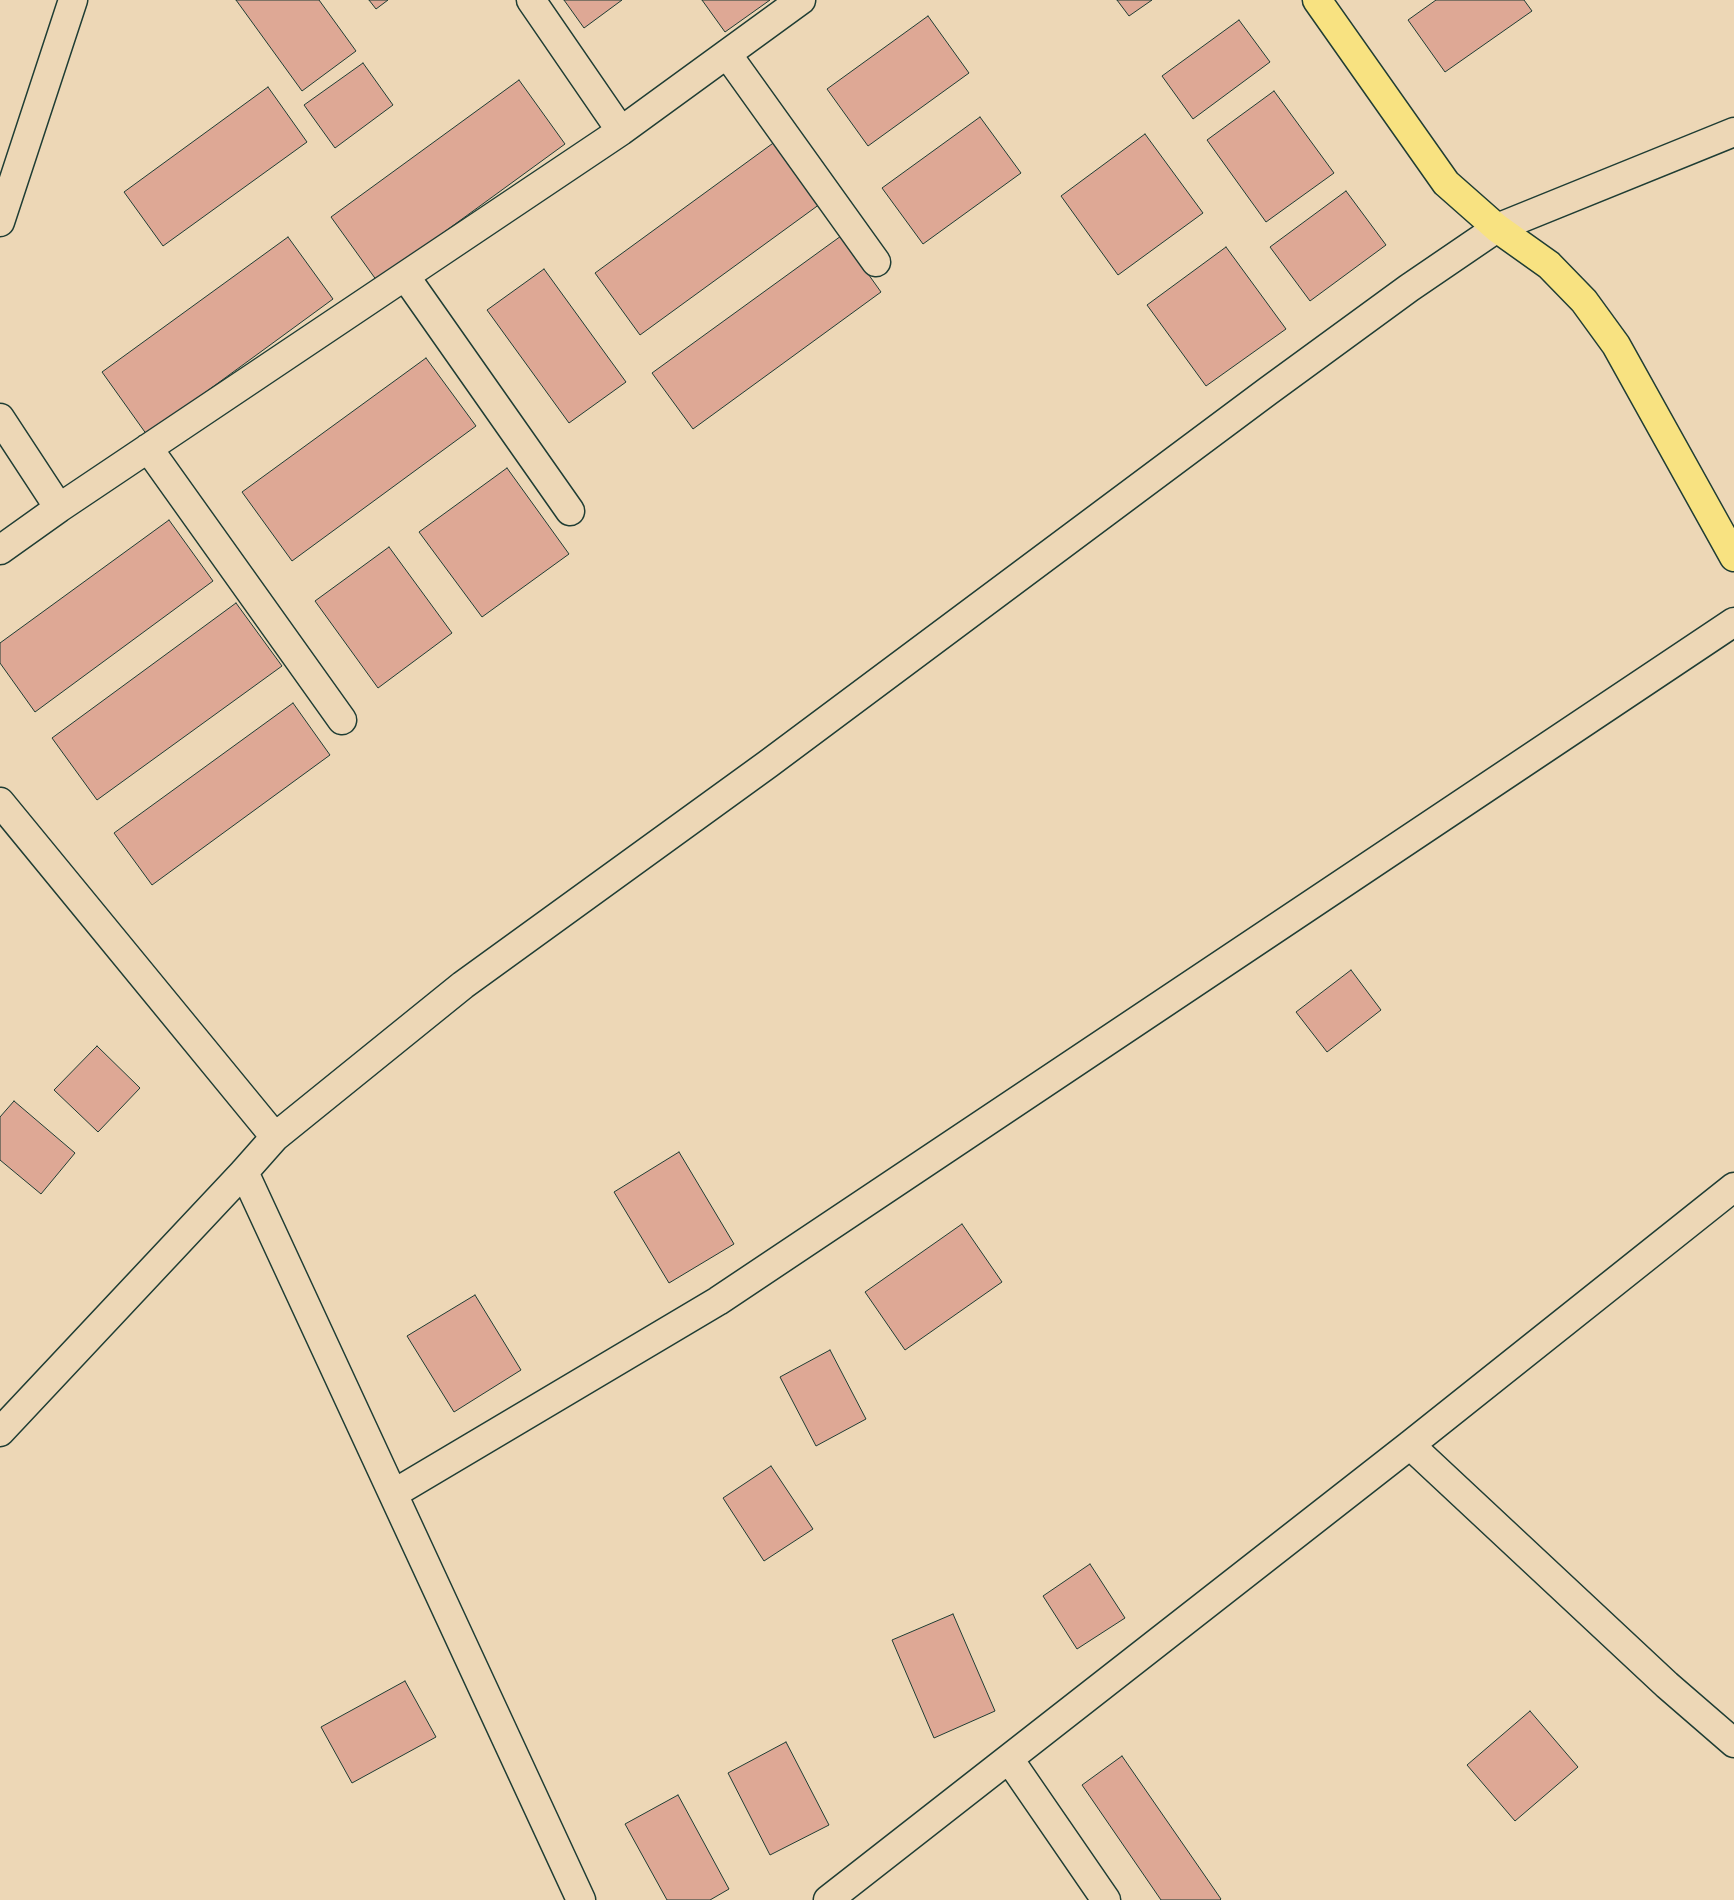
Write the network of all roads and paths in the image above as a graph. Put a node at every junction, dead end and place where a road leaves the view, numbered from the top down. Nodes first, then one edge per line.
1 (73, 0) edge
2 (531, 0) edge
3 (801, 0) edge
4 (1317, 0) edge
5 (727, 54) junction
6 (621, 131) junction
7 (1734, 132) edge
8 (0, 222) edge
9 (1497, 228) junction
10 (876, 262) dead end
11 (405, 276) junction
12 (0, 418) edge
13 (148, 448) junction
14 (59, 508) junction
15 (570, 511) dead end
16 (0, 550) edge
17 (1734, 557) edge
18 (1734, 622) edge
19 (342, 720) dead end
20 (0, 802) edge
21 (274, 1137) junction
22 (244, 1172) junction
23 (1734, 1187) edge
24 (0, 1432) edge
25 (1410, 1444) junction
26 (394, 1494) junction
27 (1734, 1743) edge
28 (1009, 1758) junction
29 (581, 1900) edge
30 (828, 1900) edge
31 (1106, 1900) edge

1 - 8 street
2 - 6 street
3 - 5 street
4 - 9 main road
5 - 6 street
5 - 10 street
6 - 11 street
7 - 9 street
9 - 17 main road
9 - 21 street
11 - 13 street
11 - 15 street
12 - 14 street
13 - 14 street
13 - 19 street
14 - 16 street
18 - 26 street
20 - 21 street
21 - 22 street
22 - 24 street
22 - 26 street
23 - 25 street
25 - 27 street
25 - 28 street
26 - 29 street
28 - 30 street
28 - 31 street

